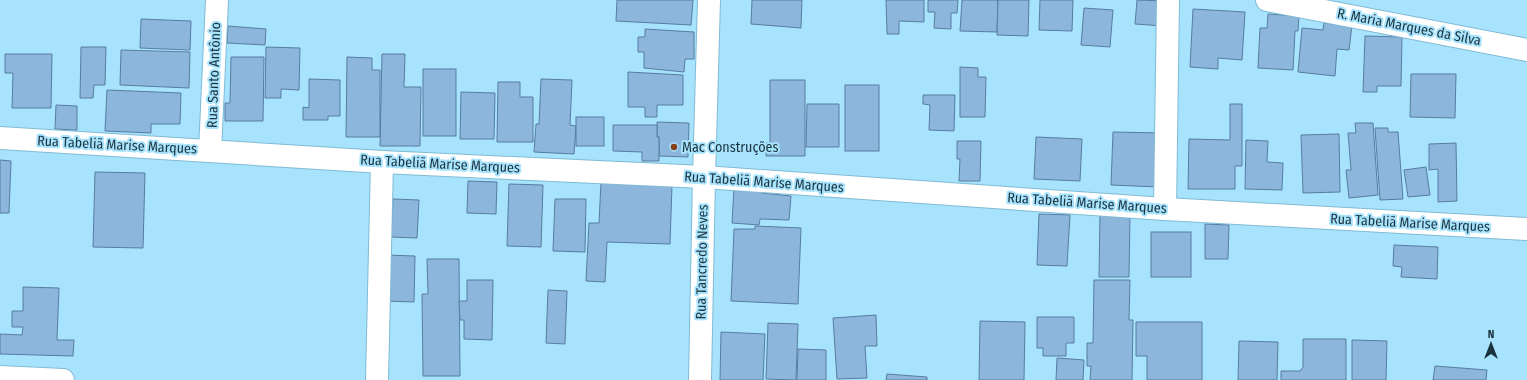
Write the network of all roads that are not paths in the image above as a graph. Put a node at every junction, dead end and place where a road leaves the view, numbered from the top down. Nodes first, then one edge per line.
1 (217, 0) edge
2 (709, 0) edge
3 (1168, 0) edge
4 (1267, 0) edge
5 (1527, 50) edge
6 (0, 138) edge
7 (210, 151) junction
8 (382, 162) junction
9 (704, 177) junction
10 (1166, 209) junction
11 (1527, 229) edge
12 (0, 377) edge
13 (63, 380) edge
14 (377, 380) edge
15 (700, 380) edge

1 - 7 street, Rua Santo Antônio
2 - 9 street, Rua Tancredo Neves
3 - 10 street
4 - 5 street, R. Maria Marques da Silva
6 - 7 street, Rua Tabeliã Marise Marques
7 - 8 street, Rua Tabeliã Marise Marques
8 - 9 street, Rua Tabeliã Marise Marques
8 - 14 street
9 - 10 street, Rua Tabeliã Marise Marques
9 - 15 street, Rua Tancredo Neves
10 - 11 street, Rua Tabeliã Marise Marques
12 - 13 street

